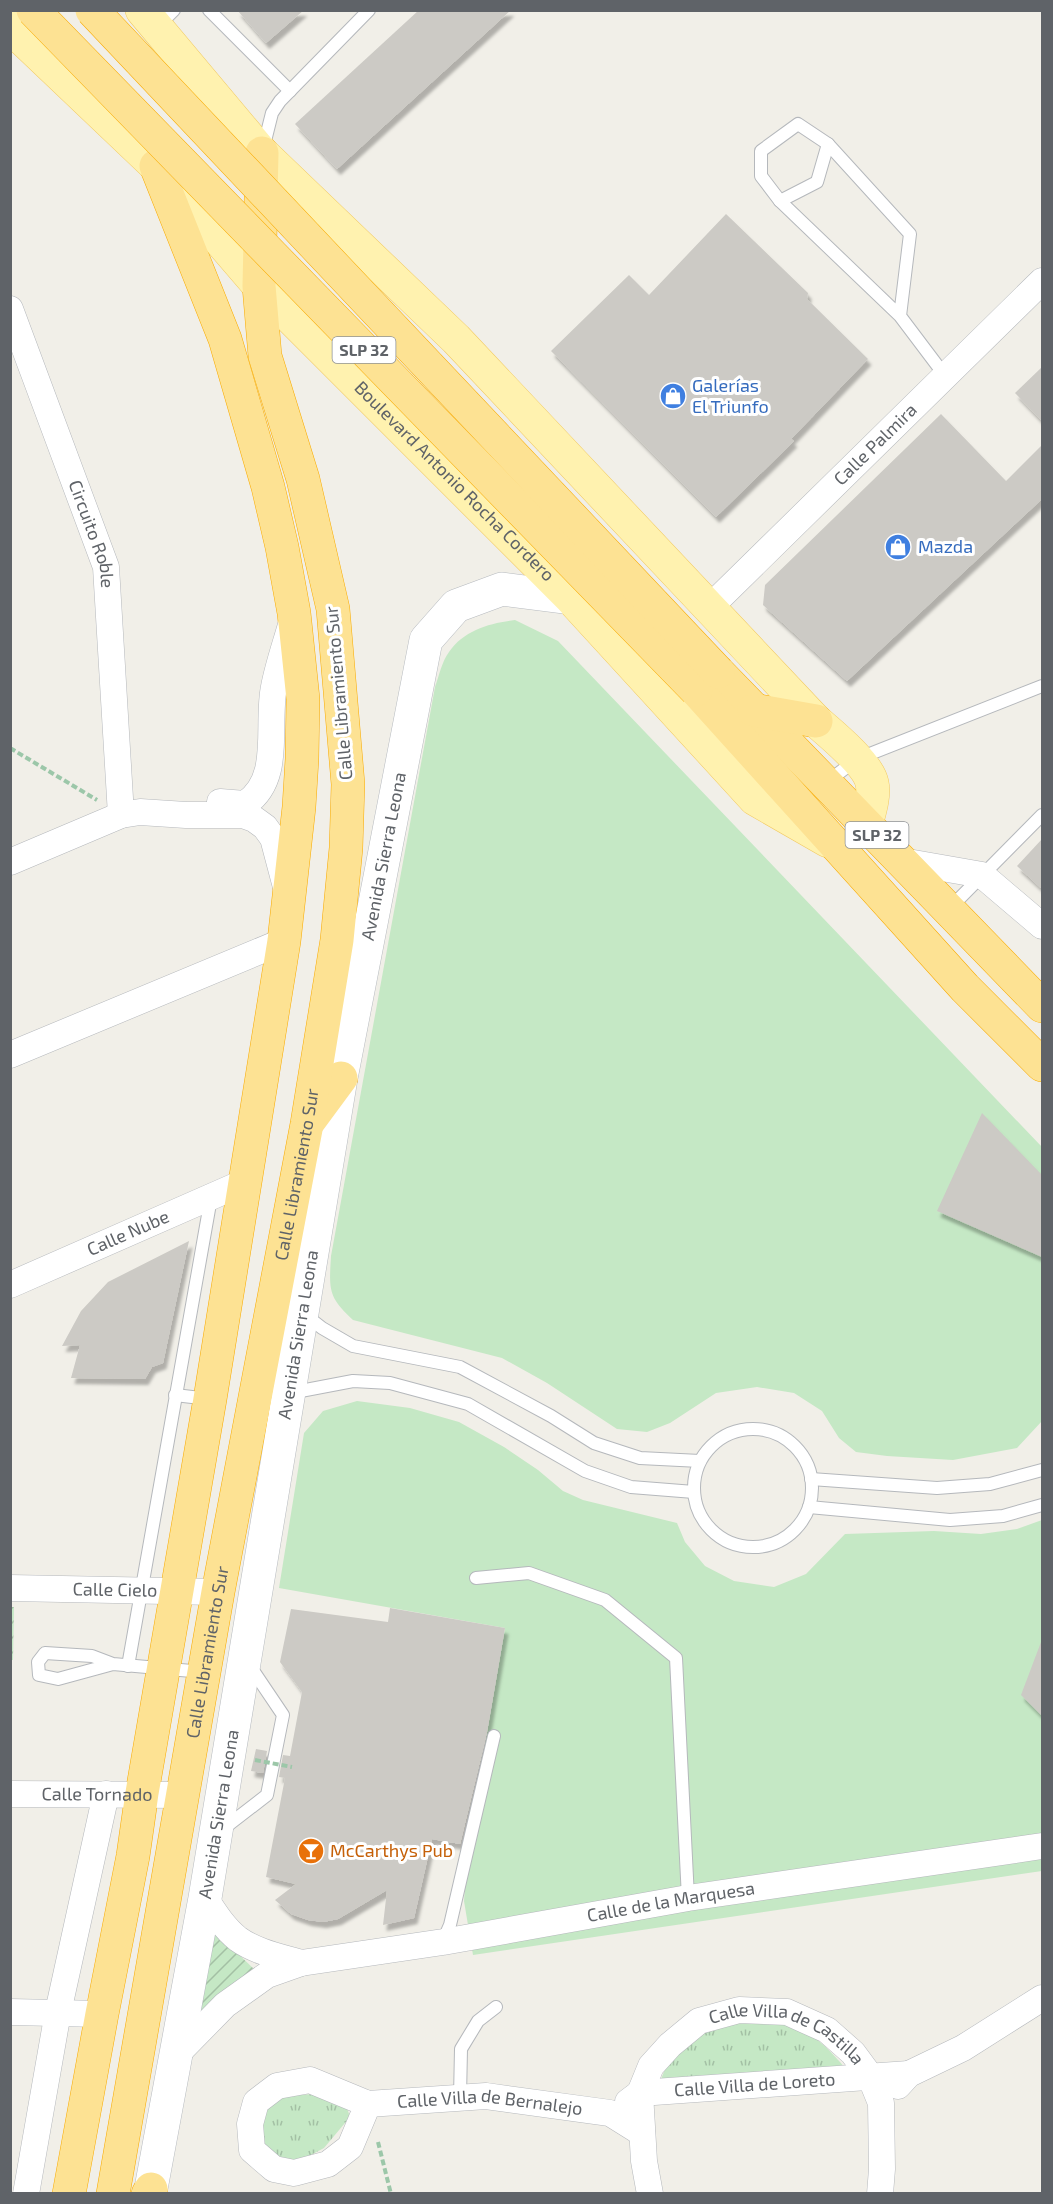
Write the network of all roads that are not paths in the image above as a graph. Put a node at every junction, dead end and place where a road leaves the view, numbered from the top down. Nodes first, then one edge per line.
1 (92, 10) edge
2 (209, 10) edge
3 (369, 10) edge
4 (158, 16) edge
5 (15, 25) edge
6 (290, 91) junction
7 (828, 144) junction
8 (262, 153) junction
9 (156, 166) junction
10 (780, 201) junction
11 (1042, 280) edge
12 (259, 286) junction
13 (10, 309) edge
14 (900, 316) junction
15 (946, 377) junction
16 (571, 598) junction
17 (710, 607) junction
18 (294, 613) junction
19 (707, 681) junction
20 (1042, 686) edge
21 (754, 710) junction
22 (816, 721) junction
23 (857, 759) junction
24 (118, 773) junction
25 (825, 783) junction
26 (244, 809) junction
27 (121, 815) junction
28 (1042, 817) edge
29 (866, 825) junction
30 (832, 843) junction
31 (902, 861) junction
32 (10, 862) edge
33 (982, 875) junction
34 (289, 897) junction
35 (949, 909) junction
36 (1042, 926) edge
37 (284, 941) junction
38 (1040, 998) edge
39 (10, 1055) edge
40 (1042, 1065) edge
41 (341, 1078) junction
42 (307, 1124) junction
43 (247, 1181) junction
44 (211, 1197) junction
45 (10, 1285) edge
46 (303, 1312) junction
47 (289, 1394) junction
48 (175, 1395) junction
49 (210, 1399) junction
50 (700, 1461) junction
51 (1042, 1470) edge
52 (811, 1479) junction
53 (694, 1492) junction
54 (1042, 1505) edge
55 (809, 1508) junction
56 (476, 1578) dead end
57 (10, 1588) edge
58 (140, 1590) junction
59 (178, 1590) junction
60 (218, 1592) junction
61 (244, 1658) junction
62 (113, 1664) junction
63 (128, 1666) junction
64 (164, 1669) junction
65 (204, 1672) junction
66 (494, 1736) dead end
67 (141, 1793) junction
68 (10, 1794) edge
69 (106, 1794) junction
70 (183, 1795) junction
71 (215, 1835) junction
72 (1042, 1846) edge
73 (205, 1898) junction
74 (688, 1898) junction
75 (443, 1942) junction
76 (301, 1963) junction
77 (1042, 1998) edge
78 (496, 2007) dead end
79 (10, 2012) edge
80 (58, 2012) junction
81 (102, 2014) junction
82 (176, 2055) junction
83 (909, 2074) junction
84 (870, 2076) junction
85 (640, 2093) junction
86 (460, 2097) junction
87 (881, 2103) junction
88 (368, 2104) junction
89 (610, 2113) junction
90 (642, 2133) junction
91 (150, 2192) edge
92 (26, 2193) edge
93 (69, 2193) edge
94 (113, 2193) edge
95 (651, 2193) edge
96 (880, 2193) edge

1 - 19 highway, SLP 32, bridge
2 - 6 lane
3 - 6 lane
4 - 8 main road
5 - 9 main road, Boulevard Antonio Rocha Cordero
5 - 19 highway, SLP 32, bridge
6 - 8 lane
7 - 10 lane
7 - 10 lane
7 - 14 lane
8 - 12 highway, Calle Libramiento Sur
8 - 17 main road
9 - 12 main road, Boulevard Antonio Rocha Cordero
9 - 18 highway, Calle Libramiento Sur
10 - 14 lane
11 - 15 street, Calle Palmira
12 - 16 main road, Boulevard Antonio Rocha Cordero
12 - 42 highway, Calle Libramiento Sur
13 - 24 street, Circuito Roble
14 - 15 lane
15 - 17 street, Calle Palmira
16 - 30 main road, Boulevard Antonio Rocha Cordero
16 - 41 street, Avenida Sierra Leona
17 - 22 main road
18 - 26 street
18 - 34 highway, Calle Libramiento Sur
19 - 21 highway, SLP 32
19 - 30 highway, SLP 32
20 - 23 lane
21 - 22 highway
21 - 25 highway, SLP 32
22 - 23 main road
23 - 25 lane
23 - 29 main road
24 - 26 street
24 - 27 street, Circuito Roble
25 - 29 highway, SLP 32
26 - 27 street
26 - 34 street
27 - 32 street
28 - 33 lane
29 - 31 highway, SLP 32
30 - 40 highway, SLP 32
31 - 33 street
31 - 35 highway, SLP 32
33 - 35 lane
33 - 36 street
34 - 37 highway, Calle Libramiento Sur
35 - 38 highway, SLP 32
37 - 39 street
37 - 43 highway, Calle Libramiento Sur
41 - 42 highway
41 - 46 street, Avenida Sierra Leona
42 - 60 highway, Calle Libramiento Sur
43 - 44 street, Calle Nube
43 - 49 highway, Calle Libramiento Sur
44 - 45 street, Calle Nube
44 - 48 lane
46 - 47 street, Avenida Sierra Leona
46 - 50 lane
47 - 53 lane
47 - 61 street, Avenida Sierra Leona
48 - 49 lane
48 - 58 lane
49 - 59 highway, Calle Libramiento Sur
50 - 52 lane
50 - 53 lane
51 - 52 lane
52 - 55 lane
53 - 55 lane
54 - 55 lane
56 - 74 lane
57 - 58 street, Calle Cielo
58 - 59 street, Calle Cielo
58 - 63 lane
59 - 60 street, Calle Cielo
59 - 64 highway, Calle Libramiento Sur
60 - 65 highway, Calle Libramiento Sur
61 - 71 street, Avenida Sierra Leona
61 - 71 lane
62 - 62 lane
62 - 63 lane
63 - 64 lane
64 - 65 lane
64 - 67 highway, Calle Libramiento Sur
65 - 70 highway, Calle Libramiento Sur
66 - 75 lane
67 - 69 street, Calle Tornado
67 - 70 street, Calle Tornado
67 - 81 highway, Calle Libramiento Sur
68 - 69 street, Calle Tornado
69 - 80 street
70 - 94 highway, Calle Libramiento Sur
71 - 73 street, Avenida Sierra Leona
72 - 74 street, Calle de la Marquesa
73 - 76 street, Calle de la Marquesa
73 - 82 street, Avenida Sierra Leona
74 - 75 street, Calle de la Marquesa
75 - 76 street, Calle de la Marquesa
76 - 82 street, Calle de la Marquesa
77 - 83 street
78 - 86 lane
79 - 80 street
80 - 81 street
80 - 92 street
81 - 93 highway, Calle Libramiento Sur
82 - 91 street, Avenida Sierra Leona
83 - 84 street, Calle Villa de Loreto
83 - 87 street
84 - 85 street, Calle Villa de Loreto
84 - 85 street, Calle Villa de Castilla
84 - 87 street, Calle Villa de Castilla
85 - 89 street
85 - 90 street, Calle Villa de Castilla
86 - 88 street, Calle Villa de Bernalejo
86 - 89 street, Calle Villa de Bernalejo
87 - 96 street, Calle Villa de Castilla
88 - 88 street, Calle Villa de Bernalejo
89 - 90 street, Calle Villa de Bernalejo
90 - 95 street, Calle Villa de Castilla

